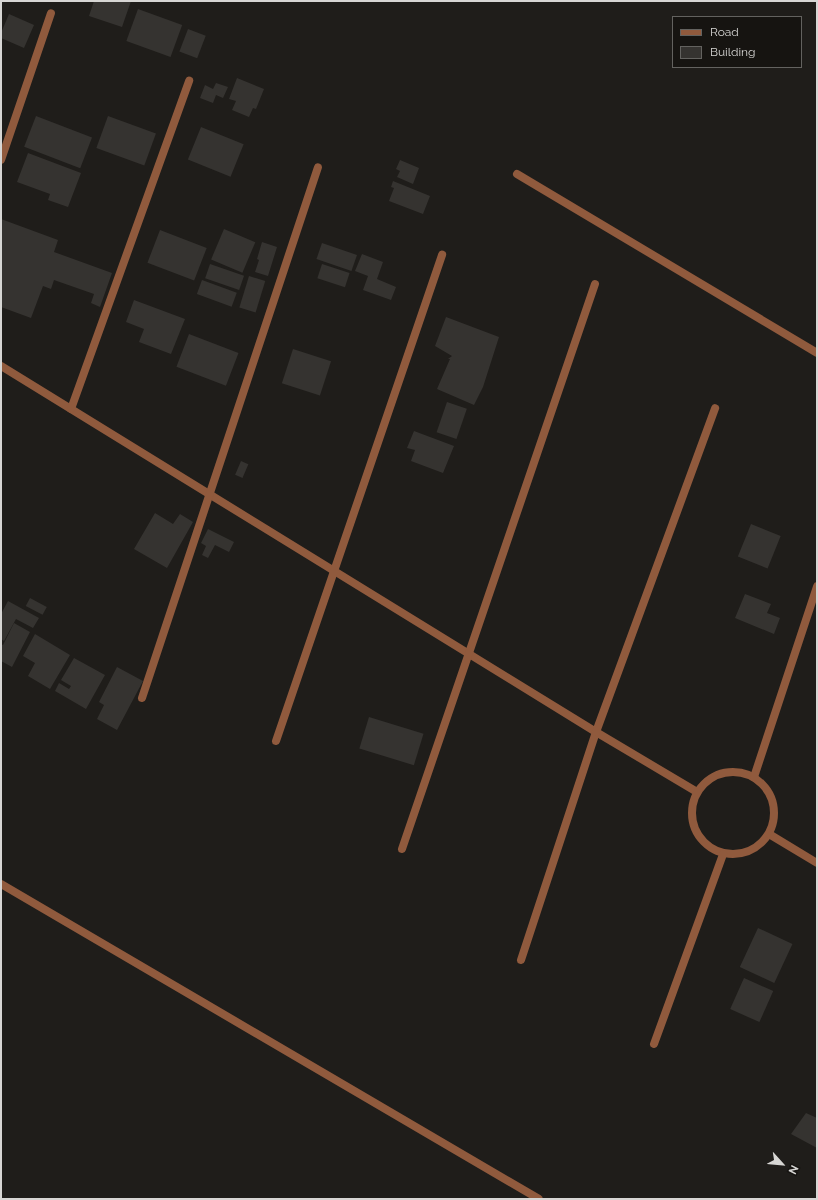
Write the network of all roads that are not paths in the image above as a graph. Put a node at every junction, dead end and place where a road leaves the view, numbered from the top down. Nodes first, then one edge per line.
1 (51, 13) dead end
2 (189, 81) dead end
3 (1, 160) edge
4 (318, 167) dead end
5 (517, 174) dead end
6 (442, 255) dead end
7 (595, 284) dead end
8 (817, 352) edge
9 (1, 366) edge
10 (715, 408) dead end
11 (71, 409) junction
12 (209, 494) junction
13 (334, 571) junction
14 (817, 586) edge
15 (468, 654) junction
16 (142, 698) dead end
17 (596, 732) junction
18 (276, 741) dead end
19 (754, 776) junction
20 (697, 792) junction
21 (769, 834) junction
22 (402, 848) dead end
23 (723, 854) junction
24 (817, 863) edge
25 (1, 884) edge
26 (521, 960) dead end
27 (654, 1044) dead end
28 (539, 1199) edge

1 - 3 street
2 - 11 street
4 - 12 street
5 - 8 street
6 - 13 street
7 - 15 street
9 - 11 street
10 - 17 street
11 - 12 street
12 - 13 street
12 - 16 street
13 - 15 street
13 - 18 street
14 - 19 street
15 - 17 street
15 - 22 street
17 - 20 street
17 - 26 street
19 - 20 street
19 - 21 street
20 - 23 street
21 - 23 street
21 - 24 street
23 - 27 street
25 - 28 street

